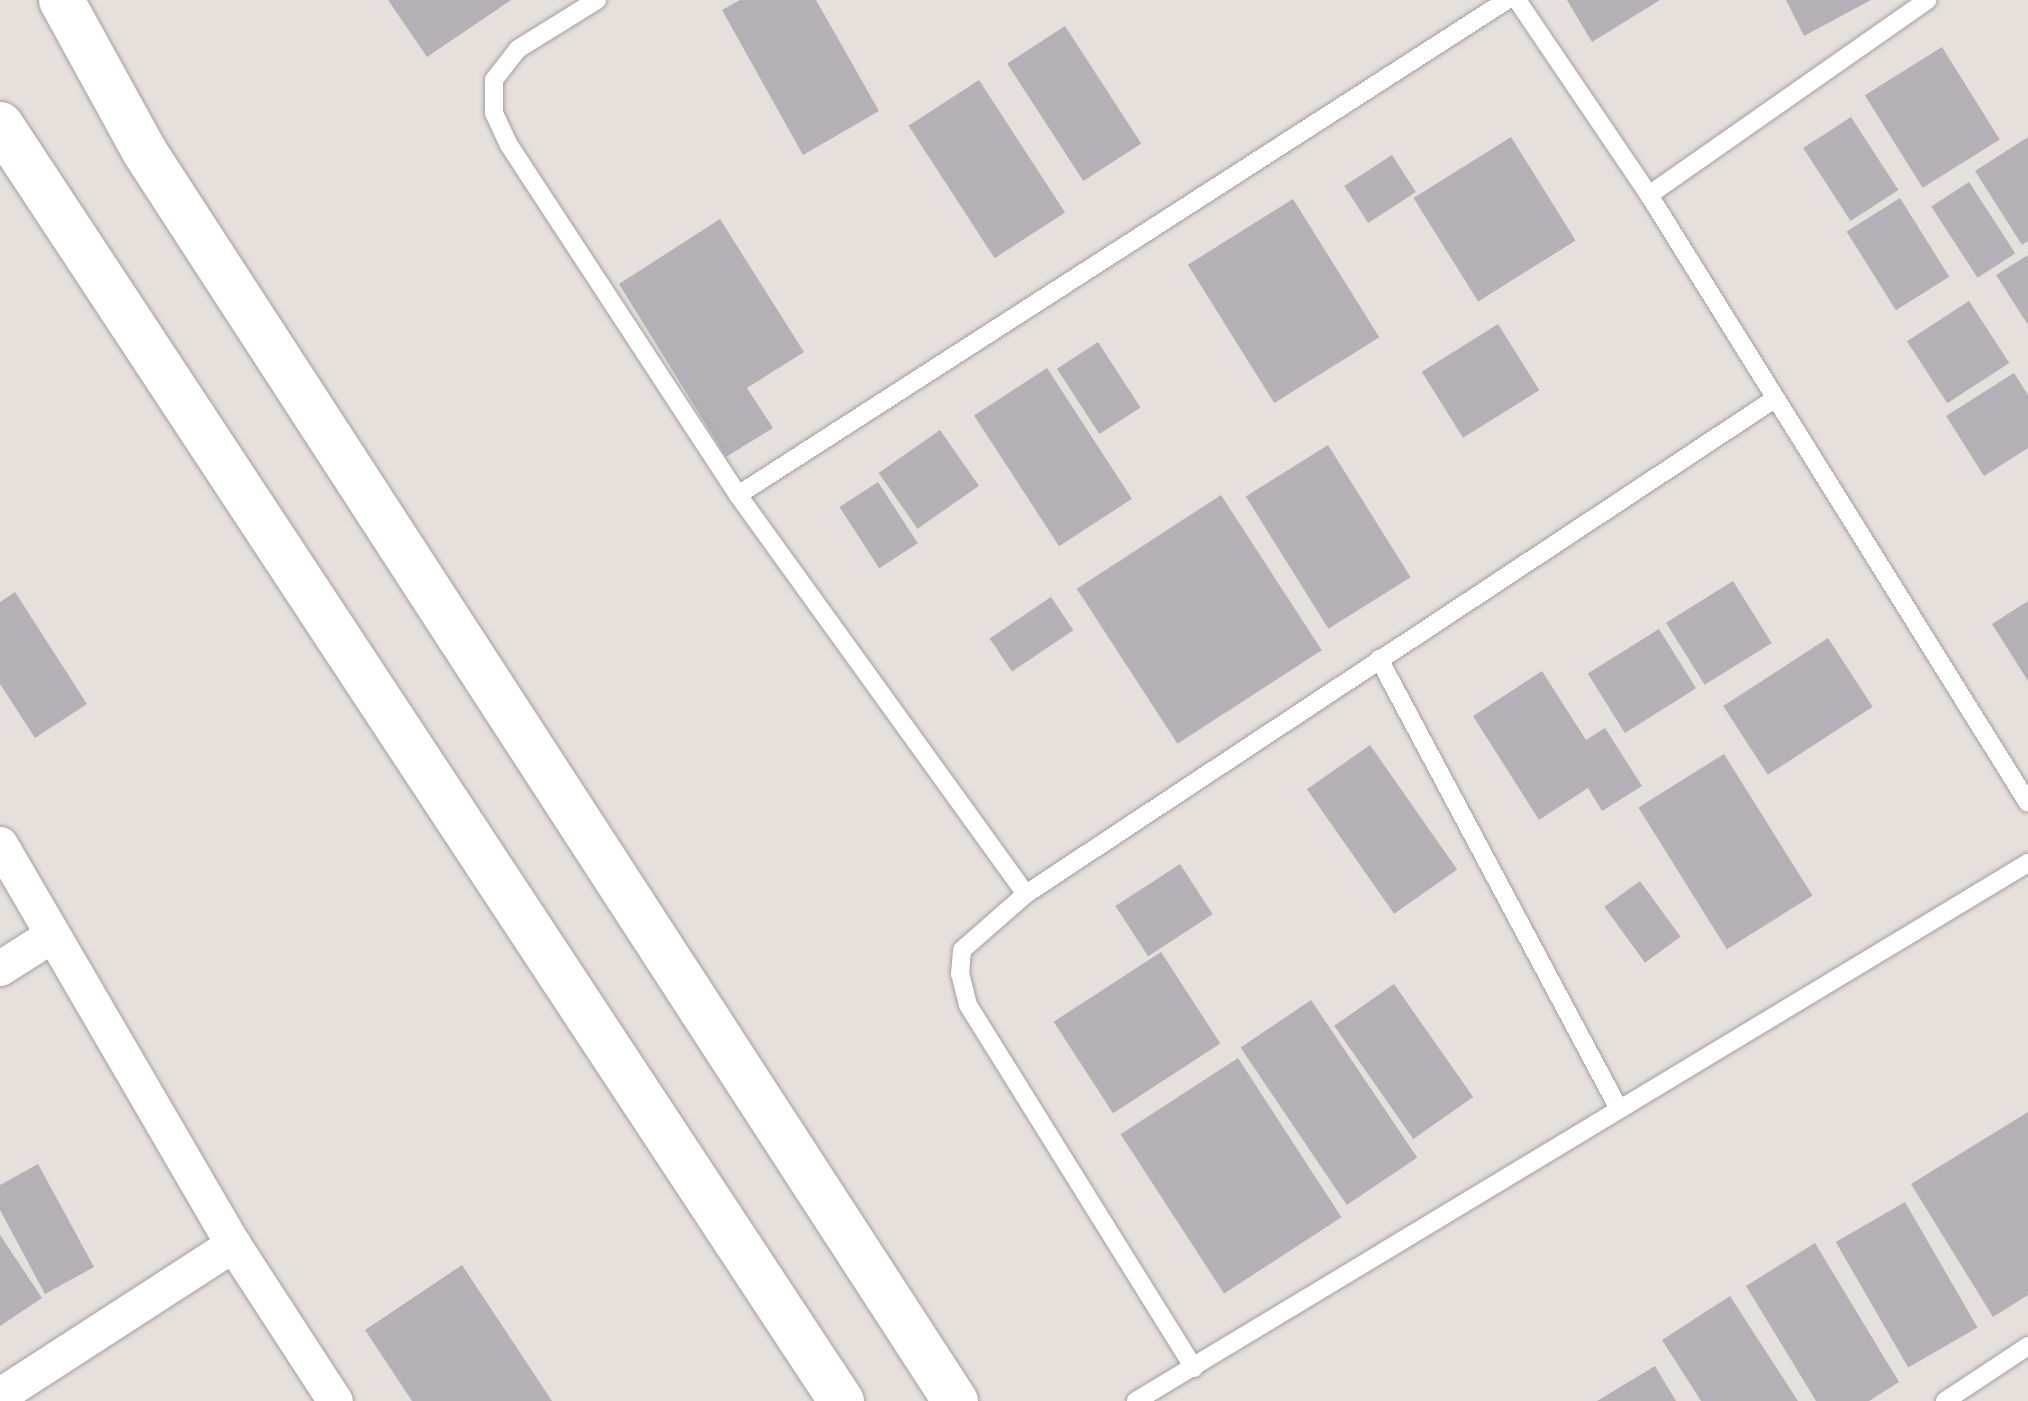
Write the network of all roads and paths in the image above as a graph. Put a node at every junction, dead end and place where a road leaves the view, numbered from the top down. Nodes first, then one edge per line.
1 (61, 0) edge
2 (597, 0) edge
3 (1506, 0) edge
4 (1517, 0) edge
5 (1928, 0) edge
6 (0, 124) edge
7 (1648, 195) junction
8 (1774, 400) junction
9 (738, 496) junction
10 (1378, 659) junction
11 (2028, 803) edge
12 (0, 844) edge
13 (2028, 863) edge
14 (1026, 894) junction
15 (52, 935) junction
16 (0, 968) edge
17 (1620, 1109) junction
18 (233, 1244) junction
19 (2028, 1346) edge
20 (1194, 1368) junction
21 (0, 1395) edge
22 (334, 1401) edge
23 (841, 1401) edge
24 (955, 1401) edge
25 (1136, 1401) edge
26 (1946, 1401) edge

1 - 24 street
2 - 9 lane
3 - 9 lane
4 - 7 lane
5 - 7 lane
6 - 23 street
7 - 8 lane
8 - 10 lane
8 - 11 lane
9 - 14 lane
10 - 14 lane
10 - 17 lane
12 - 15 street
13 - 17 lane
14 - 20 lane
15 - 16 street
15 - 18 street
17 - 20 lane
18 - 21 street
18 - 22 street
19 - 26 lane
20 - 25 lane

